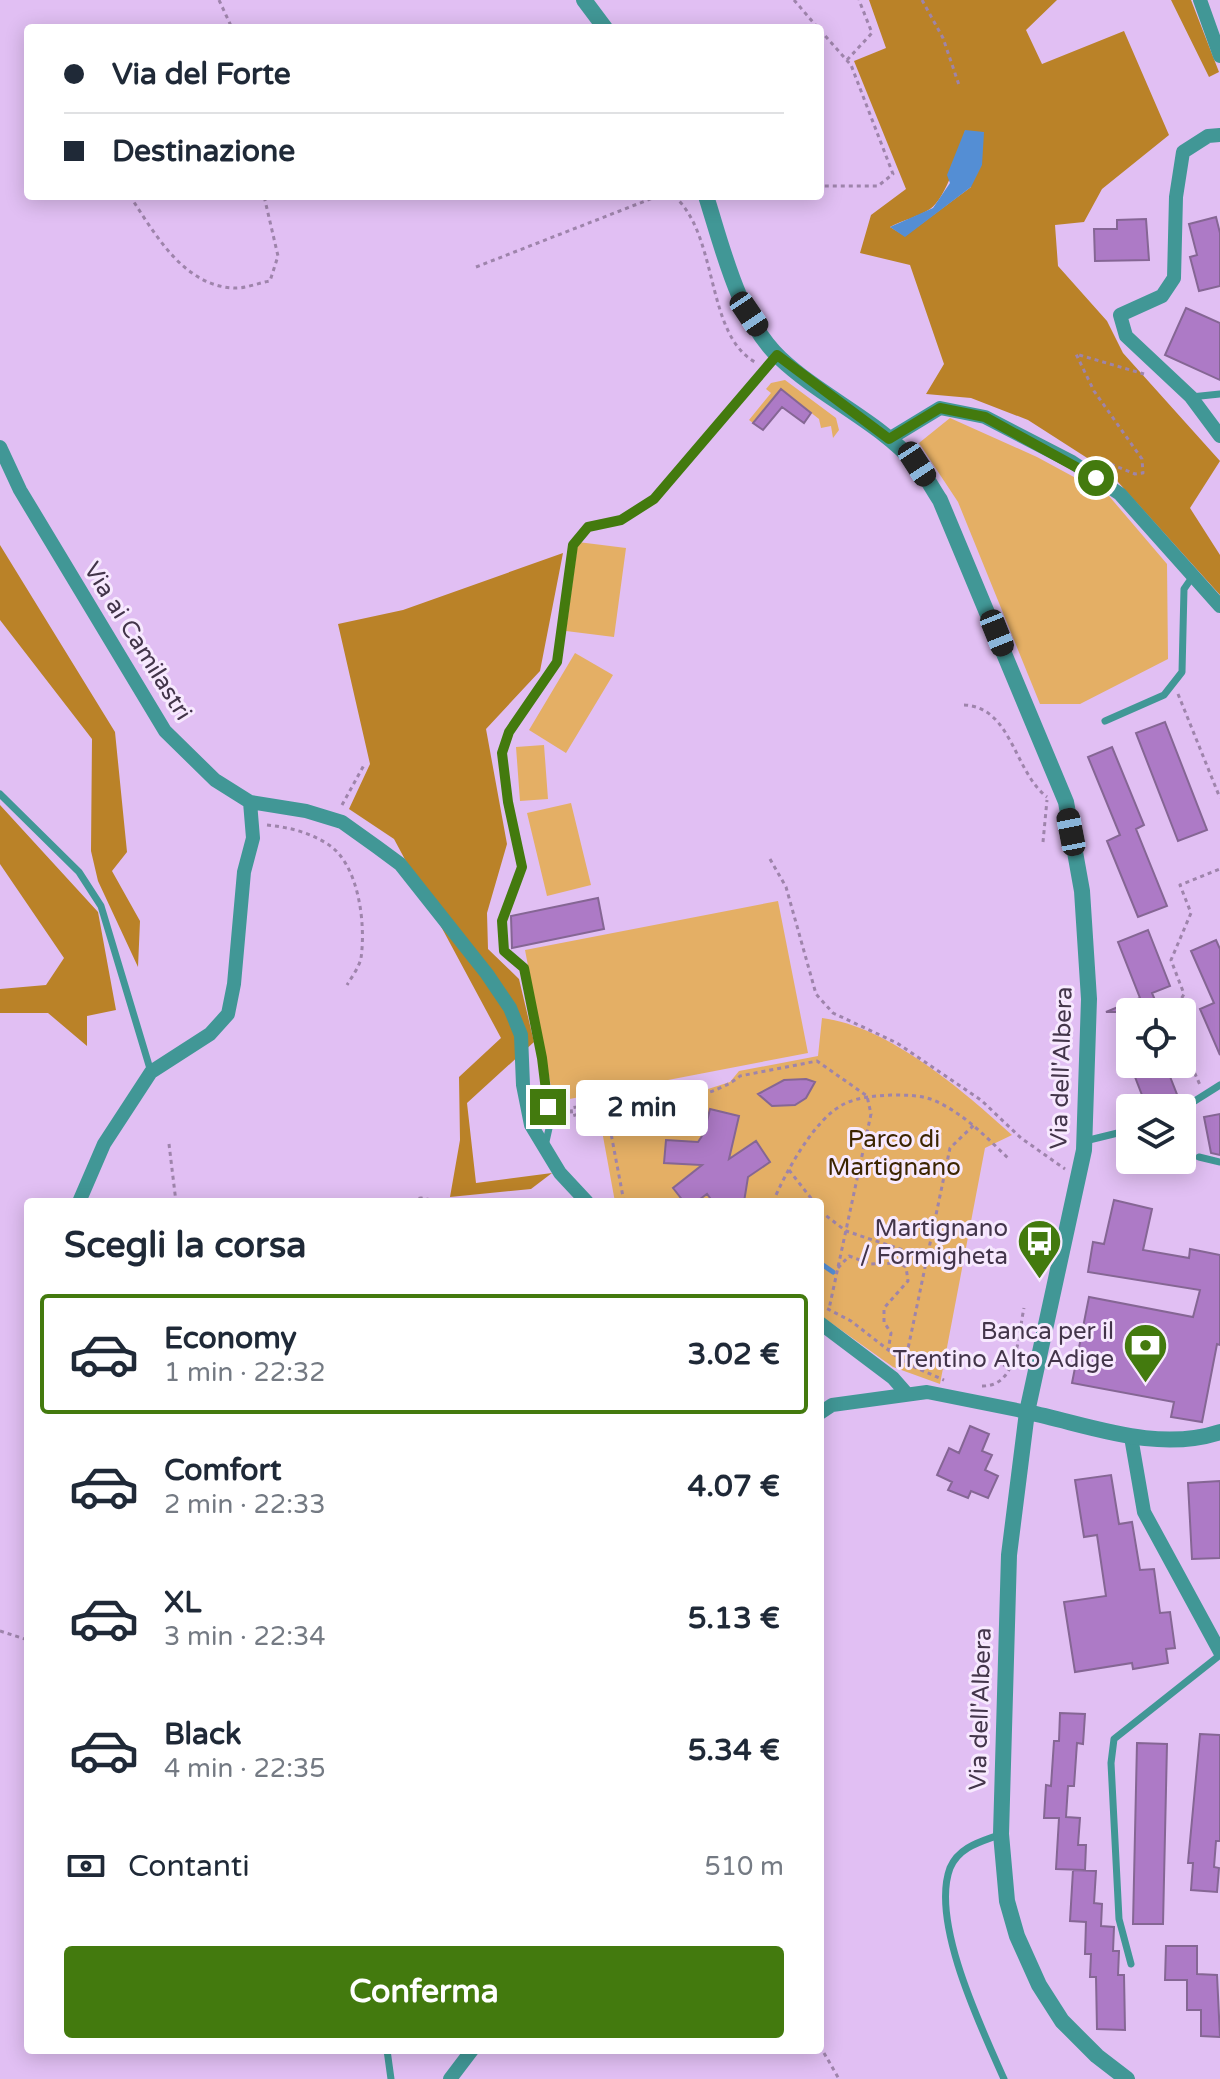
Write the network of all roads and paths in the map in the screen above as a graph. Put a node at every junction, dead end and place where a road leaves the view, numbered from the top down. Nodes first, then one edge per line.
1 (219, 0) edge
2 (584, 0) edge
3 (794, 0) edge
4 (859, 0) edge
5 (922, 0) edge
6 (1200, 0) edge
7 (230, 24) edge
8 (602, 24) edge
9 (815, 24) edge
10 (824, 35) edge
11 (1220, 56) edge
12 (846, 60) junction
13 (959, 85) dead end
14 (1220, 135) edge
15 (824, 186) edge
16 (133, 200) edge
17 (265, 200) edge
18 (648, 200) edge
19 (678, 200) edge
20 (707, 200) edge
21 (476, 267) dead end
22 (771, 361) junction
23 (1174, 382) junction
24 (1220, 394) edge
25 (1191, 397) junction
26 (1220, 436) edge
27 (889, 439) junction
28 (0, 447) edge
29 (1088, 455) dead end
30 (1193, 576) junction
31 (1220, 606) edge
32 (1174, 683) junction
33 (964, 705) dead end
34 (1105, 721) dead end
35 (364, 765) dead end
36 (0, 794) edge
37 (1046, 797) junction
38 (1220, 798) edge
39 (1053, 801) dead end
40 (250, 802) junction
41 (336, 820) junction
42 (251, 823) junction
43 (1043, 842) dead end
44 (770, 859) dead end
45 (1220, 869) edge
46 (347, 985) dead end
47 (1182, 998) edge
48 (151, 1072) junction
49 (1196, 1077) edge
50 (1220, 1085) edge
51 (867, 1096) junction
52 (1205, 1098) junction
53 (1196, 1102) edge
54 (606, 1107) junction
55 (580, 1120) dead end
56 (974, 1125) junction
57 (1116, 1133) edge
58 (1085, 1141) junction
59 (169, 1144) dead end
60 (545, 1146) junction
61 (1199, 1157) dead end
62 (1010, 1160) dead end
63 (1220, 1162) edge
64 (789, 1170) junction
65 (1078, 1177) junction
66 (81, 1198) edge
67 (176, 1198) edge
68 (583, 1198) edge
69 (623, 1198) edge
70 (775, 1198) edge
71 (811, 1198) edge
72 (824, 1214) edge
73 (1034, 1221) dead end
74 (846, 1231) junction
75 (1038, 1246) dead end
76 (927, 1258) junction
77 (838, 1268) junction
78 (824, 1307) edge
79 (1024, 1308) dead end
80 (829, 1309) junction
81 (824, 1326) edge
82 (888, 1351) junction
83 (905, 1363) junction
84 (1003, 1365) dead end
85 (1011, 1365) junction
86 (1018, 1367) dead end
87 (974, 1386) dead end
88 (907, 1394) junction
89 (945, 1394) junction
90 (824, 1410) edge
91 (1027, 1412) junction
92 (1220, 1432) edge
93 (1131, 1437) junction
94 (0, 1631) edge
95 (24, 1639) edge
96 (1220, 1654) edge
97 (1001, 1834) junction
98 (1131, 1964) dead end
99 (824, 2053) edge
100 (388, 2054) edge
101 (469, 2054) edge
102 (391, 2079) edge
103 (450, 2079) edge
104 (839, 2079) edge
105 (1004, 2079) edge
106 (1127, 2079) edge

1 - 7 path
2 - 8 street
3 - 9 path
4 - 12 path
5 - 13 path
6 - 11 street
10 - 12 path
12 - 15 path
14 - 23 street
16 - 17 path
18 - 21 path
19 - 22 path
20 - 22 street, Via dell'Albera
22 - 27 street, Via dell'Albera
22 - 60 lane
23 - 25 street
23 - 29 path
24 - 25 lane
25 - 26 street
27 - 30 street
27 - 58 street, Via dell'Albera
28 - 40 street, Via ai Camilastri
30 - 31 street
30 - 32 lane
32 - 34 lane
32 - 38 path
33 - 37 path
35 - 41 path
36 - 48 lane
37 - 39 path
37 - 43 path
40 - 41 street, Via ai Camilastri
40 - 42 street
41 - 60 street, Via ai Camilastri
42 - 46 path
42 - 48 street
44 - 65 path
45 - 47 path
48 - 66 street
49 - 52 path
50 - 52 lane
51 - 54 path
51 - 56 path
51 - 64 path
51 - 74 path
52 - 53 lane
54 - 55 path
54 - 69 path
56 - 62 path
56 - 76 path
57 - 58 lane
58 - 65 street, Via dell'Albera
59 - 67 path
60 - 68 street, Via ai Camilastri
61 - 63 lane
64 - 70 path
64 - 71 path
65 - 91 street, Via dell'Albera
72 - 74 path
73 - 75 path
74 - 76 path
74 - 77 path
76 - 83 path
77 - 80 path
77 - 82 path
78 - 80 path
79 - 85 path
80 - 82 path
81 - 88 street
82 - 83 path
83 - 89 path
84 - 85 path
85 - 86 path
85 - 87 path
88 - 89 street
88 - 90 street
89 - 91 street
91 - 93 street
91 - 97 street, Via dell'Albera
92 - 93 street
93 - 96 street
94 - 95 path
96 - 98 lane
97 - 105 lane
97 - 106 street, Via dell'Albera
99 - 104 path
100 - 102 lane
101 - 103 street

